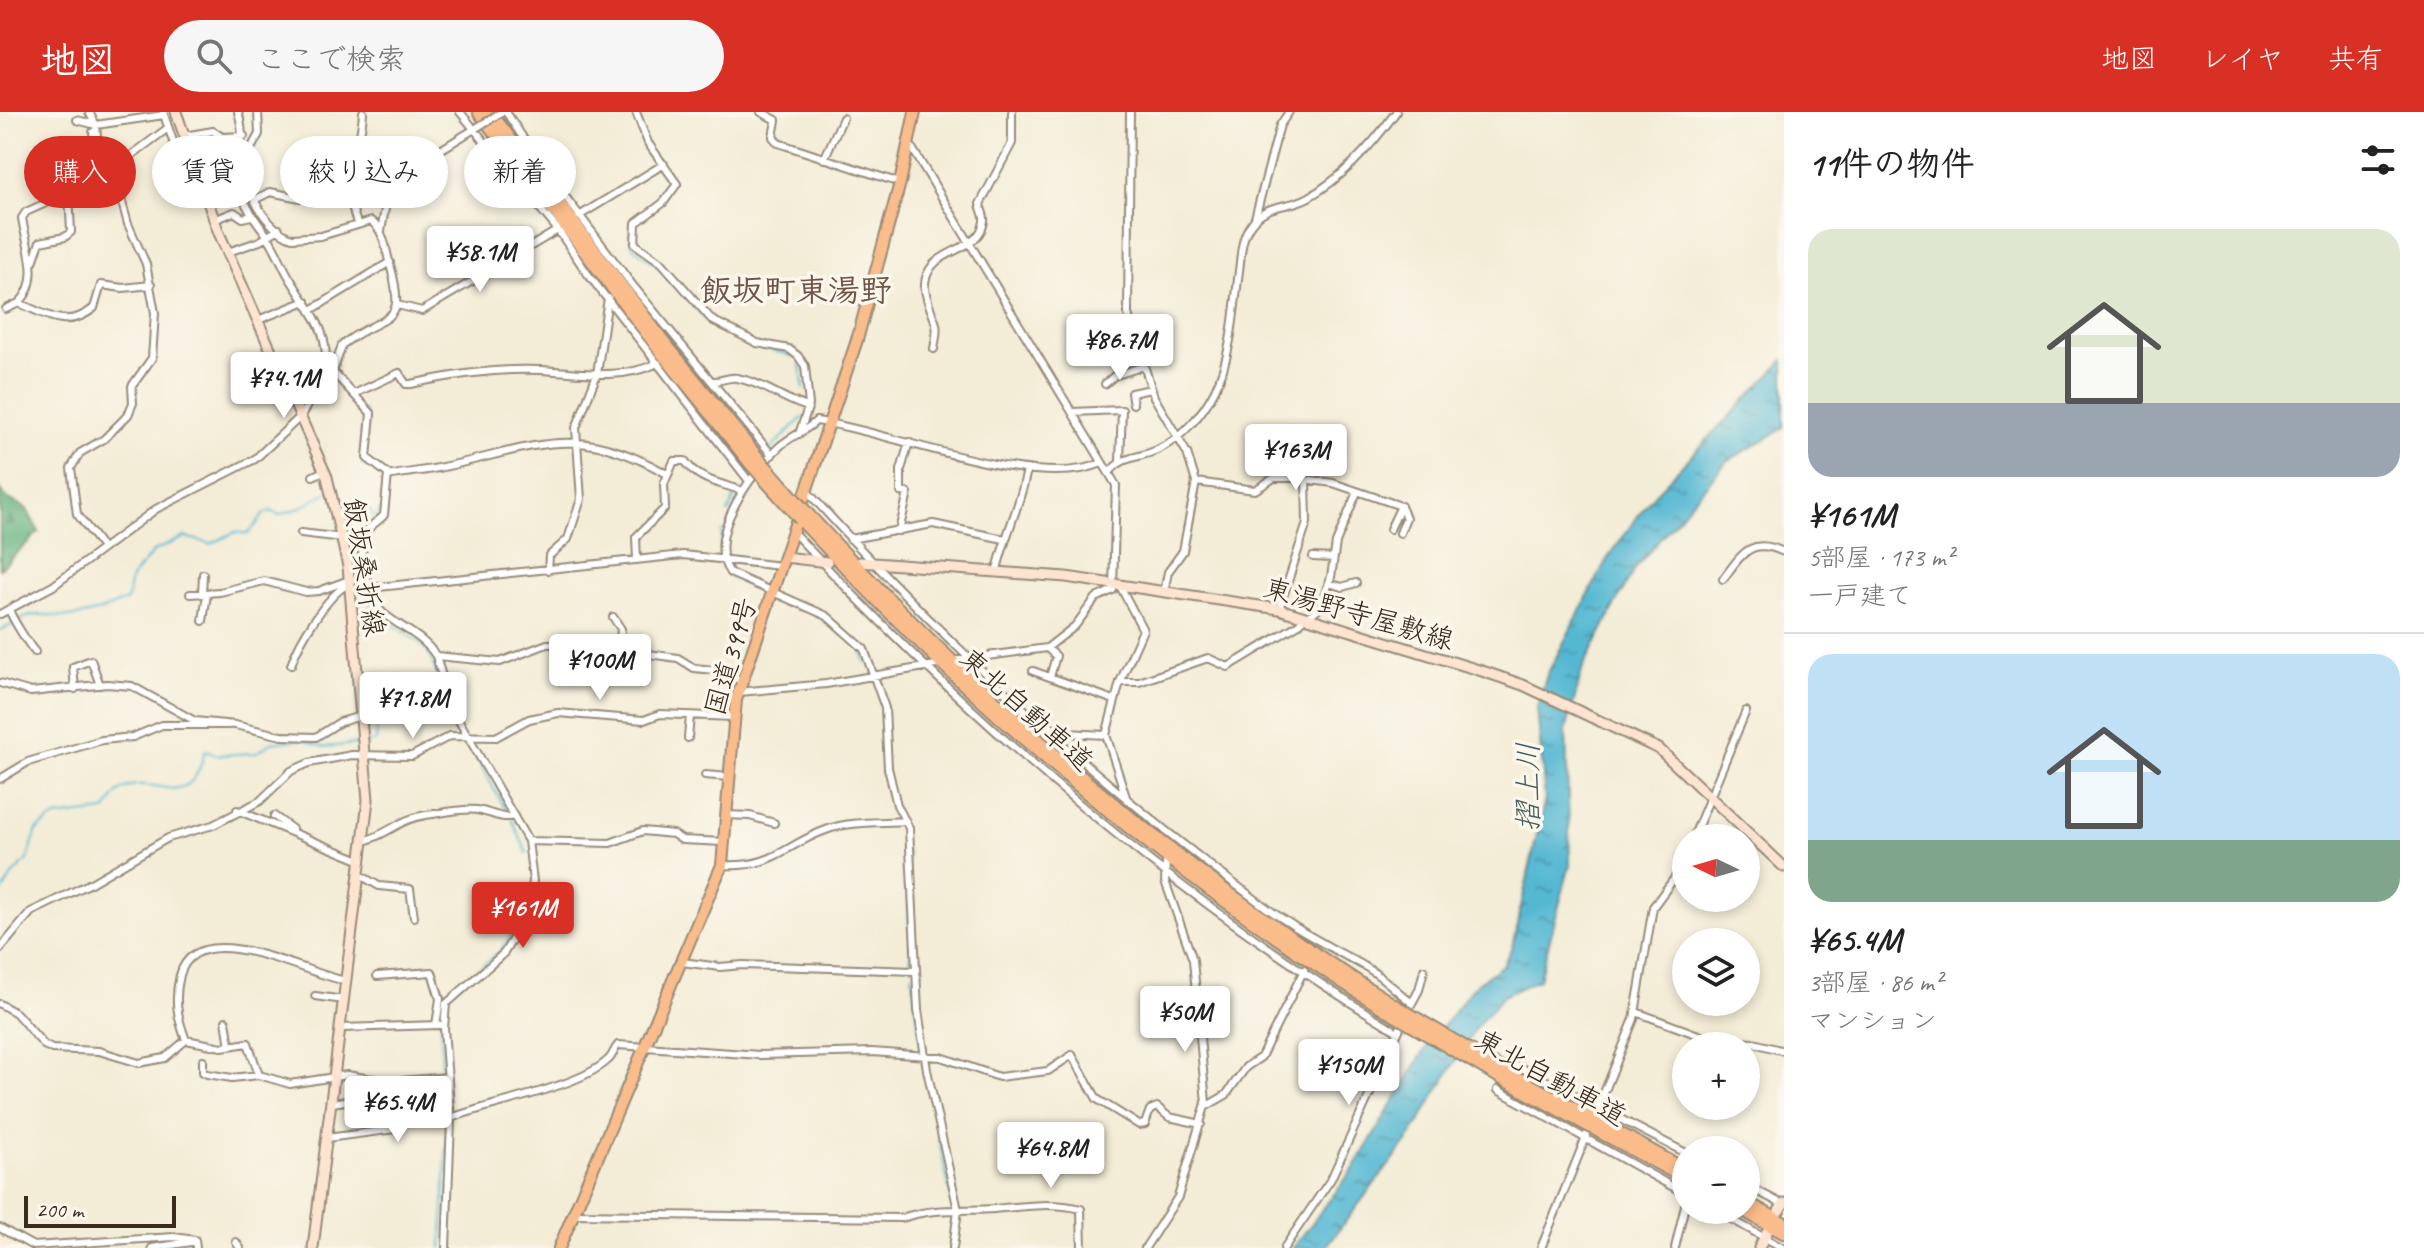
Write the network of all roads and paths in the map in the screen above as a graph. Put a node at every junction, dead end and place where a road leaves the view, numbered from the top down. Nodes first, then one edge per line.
1 (89, 112) edge
2 (112, 112) edge
3 (176, 112) edge
4 (238, 112) edge
5 (258, 112) edge
6 (363, 112) edge
7 (460, 112) edge
8 (479, 112) edge
9 (490, 112) edge
10 (504, 112) edge
11 (636, 112) edge
12 (761, 112) edge
13 (915, 112) edge
14 (1012, 112) edge
15 (1130, 112) edge
16 (1289, 112) edge
17 (1396, 112) edge
18 (163, 114) edge
19 (776, 116) edge
20 (843, 118) dead end
21 (77, 120) dead end
22 (114, 120) junction
23 (96, 125) junction
24 (168, 128) junction
25 (475, 129) junction
26 (94, 136) edge
27 (97, 136) edge
28 (171, 136) edge
29 (184, 136) joint
30 (220, 136) edge
31 (244, 136) edge
32 (258, 136) edge
33 (360, 136) edge
34 (909, 143) junction
35 (136, 152) edge
36 (824, 159) junction
37 (662, 166) junction
38 (900, 183) junction
39 (40, 208) edge
40 (70, 208) edge
41 (125, 208) edge
42 (210, 208) edge
43 (249, 208) edge
44 (259, 208) edge
45 (354, 208) edge
46 (251, 216) junction
47 (579, 216) junction
48 (214, 220) junction
49 (1255, 220) junction
50 (357, 223) junction
51 (558, 230) junction
52 (381, 231) junction
53 (274, 232) junction
54 (969, 242) junction
55 (228, 252) junction
56 (33, 262) junction
57 (387, 263) junction
58 (151, 285) junction
59 (608, 298) junction
60 (306, 301) junction
61 (19, 303) junction
62 (397, 305) junction
63 (6, 309) dead end
64 (313, 309) junction
65 (258, 320) junction
66 (934, 349) dead end
67 (658, 363) junction
68 (1144, 366) junction
69 (330, 374) junction
70 (597, 374) junction
71 (709, 380) junction
72 (1105, 384) dead end
73 (1151, 389) junction
74 (356, 393) junction
75 (1133, 404) dead end
76 (806, 407) junction
77 (1072, 412) junction
78 (300, 417) junction
79 (830, 423) junction
80 (799, 434) junction
81 (1179, 436) junction
82 (576, 442) junction
83 (909, 442) junction
84 (1120, 460) junction
85 (1102, 463) junction
86 (758, 464) junction
87 (1027, 469) junction
88 (324, 471) junction
89 (1109, 473) junction
90 (667, 474) junction
91 (313, 476) dead end
92 (388, 476) junction
93 (1306, 479) junction
94 (1196, 482) junction
95 (740, 490) junction
96 (807, 491) junction
97 (1357, 492) junction
98 (1401, 506) junction
99 (1390, 529) dead end
100 (899, 531) junction
101 (793, 532) junction
102 (301, 533) dead end
103 (1400, 533) dead end
104 (343, 538) junction
105 (850, 539) junction
106 (1004, 539) junction
107 (103, 548) junction
108 (1784, 552) edge
109 (1313, 557) dead end
110 (721, 558) junction
111 (1333, 558) junction
112 (637, 560) junction
113 (783, 562) junction
114 (824, 562) junction
115 (865, 562) junction
116 (548, 570) junction
117 (997, 570) junction
118 (203, 574) dead end
119 (1723, 579) dead end
120 (1329, 583) junction
121 (1356, 583) dead end
122 (349, 585) junction
123 (1118, 585) junction
124 (370, 588) junction
125 (773, 591) junction
126 (1164, 592) junction
127 (190, 594) dead end
128 (204, 594) junction
129 (9, 609) junction
130 (1279, 609) junction
131 (0, 614) edge
132 (613, 617) dead end
133 (1306, 617) junction
134 (203, 621) dead end
135 (1047, 648) junction
136 (35, 652) dead end
137 (619, 652) junction
138 (436, 656) junction
139 (966, 659) junction
140 (957, 660) dead end
141 (291, 665) dead end
142 (936, 665) dead end
143 (927, 668) junction
144 (1033, 671) dead end
145 (871, 676) junction
146 (1050, 677) junction
147 (1120, 682) junction
148 (0, 683) edge
149 (100, 685) junction
150 (740, 687) junction
151 (75, 689) junction
152 (1114, 700) junction
153 (1746, 711) dead end
154 (361, 716) junction
155 (690, 716) junction
156 (734, 717) junction
157 (235, 725) junction
158 (1042, 728) junction
159 (1106, 735) junction
160 (468, 736) junction
161 (688, 738) dead end
162 (364, 752) junction
163 (705, 775) dead end
164 (729, 777) junction
165 (0, 779) edge
166 (1711, 797) junction
167 (1127, 800) junction
168 (237, 810) junction
169 (726, 815) junction
170 (274, 816) dead end
171 (512, 817) junction
172 (904, 821) junction
173 (774, 823) dead end
174 (1699, 824) edge
175 (294, 832) junction
176 (364, 841) junction
177 (528, 841) junction
178 (724, 842) junction
179 (362, 861) junction
180 (1166, 863) dead end
181 (722, 865) junction
182 (1784, 867) edge
183 (1165, 872) junction
184 (360, 875) junction
185 (1672, 881) edge
186 (414, 917) dead end
187 (0, 949) edge
188 (682, 962) junction
189 (1304, 970) junction
190 (1424, 970) dead end
191 (912, 971) junction
192 (377, 976) dead end
193 (347, 981) junction
194 (315, 996) dead end
195 (344, 1000) junction
196 (1412, 1003) junction
197 (0, 1004) edge
198 (1636, 1012) junction
199 (226, 1021) dead end
200 (440, 1025) junction
201 (341, 1028) junction
202 (1398, 1032) junction
203 (186, 1040) junction
204 (230, 1046) junction
205 (645, 1046) junction
206 (1784, 1051) edge
207 (922, 1055) junction
208 (203, 1060) dead end
209 (1514, 1060) dead end
210 (259, 1075) junction
211 (335, 1077) junction
212 (444, 1077) junction
213 (1501, 1080) junction
214 (390, 1082) junction
215 (391, 1094) junction
216 (1525, 1097) dead end
217 (332, 1103) junction
218 (1521, 1104) junction
219 (1205, 1107) junction
220 (1600, 1108) junction
221 (451, 1118) junction
222 (1201, 1124) junction
223 (1593, 1124) junction
224 (327, 1138) junction
225 (1586, 1139) junction
226 (1672, 1146) edge
227 (1672, 1163) edge
228 (1672, 1171) edge
229 (1672, 1186) edge
230 (1760, 1194) edge
231 (1760, 1205) edge
232 (955, 1208) junction
233 (1783, 1209) edge
234 (573, 1214) junction
235 (1760, 1220) edge
236 (1678, 1224) edge
237 (1746, 1224) edge
238 (0, 1228) edge
239 (1766, 1233) junction
240 (1784, 1233) edge
241 (152, 1248) edge
242 (195, 1248) edge
243 (313, 1248) edge
244 (446, 1248) edge
245 (559, 1248) edge
246 (953, 1248) edge
247 (1082, 1248) edge
248 (1145, 1248) edge
249 (1284, 1248) edge
250 (1541, 1248) edge
251 (1675, 1248) edge
252 (1759, 1248) edge
253 (1783, 1248) edge

1 - 23 street
2 - 22 street
3 - 29 main road, 飯坂桑折線
4 - 31 street
5 - 32 street
6 - 33 street
7 - 25 street
8 - 86 highway, 東北自動車道
9 - 86 highway, 東北自動車道
10 - 25 street, bridge
10 - 47 street
11 - 37 street
12 - 19 street
13 - 34 highway, 国道399号
14 - 54 street
15 - 68 street
16 - 49 street
17 - 49 street
18 - 22 street
18 - 24 street
19 - 36 street
20 - 36 street
21 - 23 street
22 - 23 street
23 - 26 street
23 - 27 street
24 - 28 street
24 - 35 street
25 - 51 street
25 - 52 street
29 - 30 street
34 - 38 highway, 国道399号
34 - 54 street
36 - 38 street
37 - 47 street
37 - 76 street
38 - 79 highway, 国道399号
39 - 56 street
40 - 56 street
41 - 58 street
42 - 48 main road, 飯坂桑折線
43 - 46 street
44 - 53 street
45 - 50 street
46 - 48 street
46 - 53 street
47 - 71 street
48 - 55 main road, 飯坂桑折線
49 - 81 street
50 - 52 street
50 - 53 street
51 - 59 street
51 - 62 street
52 - 57 street
53 - 55 street
53 - 60 street
54 - 66 street
54 - 77 street
55 - 65 main road, 飯坂桑折線
56 - 61 street
57 - 62 street
57 - 64 street
58 - 61 street
58 - 107 street
59 - 67 street
59 - 70 street
60 - 64 street
60 - 65 street
61 - 63 street
62 - 69 street
64 - 69 street
65 - 78 main road, 飯坂桑折線
67 - 70 street
67 - 86 street
68 - 72 street
68 - 73 street
69 - 74 street
69 - 78 street
70 - 74 street
70 - 82 street
71 - 76 street
71 - 86 street
73 - 75 street
73 - 81 street
74 - 92 street
76 - 80 street
77 - 84 street
77 - 85 street
78 - 88 main road, 飯坂桑折線
78 - 107 street
79 - 80 street
79 - 83 street
79 - 96 highway, 国道399号
80 - 86 street
81 - 84 street
81 - 94 street
82 - 90 street
82 - 92 street
82 - 116 street
83 - 87 street
83 - 100 street
84 - 89 street
85 - 87 street
85 - 89 street
86 - 95 street
86 - 213 highway, 東北自動車道, bridge
87 - 106 street
88 - 91 street
88 - 104 main road, 飯坂桑折線
89 - 123 street
90 - 95 street
90 - 112 street
92 - 124 street
93 - 94 street
93 - 97 street
93 - 130 street
94 - 126 street
95 - 110 street
96 - 101 highway, 国道399号
96 - 105 street
97 - 98 street
97 - 111 street
98 - 99 street
98 - 103 street
100 - 105 street
100 - 106 street
101 - 113 highway, 国道399号
101 - 114 street
102 - 104 street
104 - 122 main road, 飯坂桑折線
105 - 115 street
106 - 117 street
107 - 129 street
108 - 119 street
109 - 111 street
110 - 112 street
110 - 113 street
110 - 125 street
111 - 120 street
112 - 116 street
113 - 114 main road
113 - 125 highway, 国道399号
114 - 143 street
115 - 117 main road, 東湯野寺屋敷線
115 - 139 street
116 - 124 street
117 - 123 main road, 東湯野寺屋敷線
118 - 128 street
120 - 121 street
120 - 133 street
122 - 124 street
122 - 128 street
122 - 141 street
122 - 154 main road, 飯坂桑折線
123 - 126 main road, 東湯野寺屋敷線
123 - 135 street
123 - 147 street
124 - 138 street
125 - 145 street
125 - 150 highway, 国道399号
126 - 130 main road, 東湯野寺屋敷線
127 - 128 street
128 - 134 street
129 - 131 street
129 - 136 street
130 - 133 main road, 東湯野寺屋敷線
132 - 137 street
133 - 147 street
133 - 166 main road, 東湯野寺屋敷線
135 - 139 street
135 - 146 street
137 - 138 street
137 - 150 street
138 - 160 street
139 - 140 street
139 - 158 street
142 - 143 street
143 - 145 street
143 - 183 street
144 - 146 street
145 - 150 street
145 - 172 street
146 - 152 street
147 - 152 street
148 - 151 street
149 - 151 street
149 - 151 street
149 - 157 street
150 - 156 highway, 国道399号
152 - 159 street
153 - 166 street
154 - 157 street
154 - 162 main road, 飯坂桑折線
155 - 156 street
155 - 160 street
155 - 161 street
156 - 164 highway, 国道399号
157 - 165 street
158 - 159 street
158 - 167 street
159 - 167 street
160 - 162 street
160 - 171 street
162 - 168 street
162 - 176 main road, 飯坂桑折線
163 - 164 street
164 - 169 highway, 国道399号
166 - 174 street
166 - 182 main road, 東湯野寺屋敷線
167 - 196 street
168 - 175 street
168 - 187 street
169 - 173 street
169 - 178 highway, 国道399号
170 - 175 street
171 - 176 street
171 - 177 street
172 - 181 street
172 - 191 street
175 - 179 street
176 - 179 main road, 飯坂桑折線
177 - 178 street
177 - 200 street
178 - 181 highway, 国道399号
179 - 184 main road, 飯坂桑折線
180 - 183 street
181 - 188 highway, 国道399号
183 - 189 street
183 - 219 street
184 - 186 street
184 - 193 main road, 飯坂桑折線
185 - 198 street
188 - 191 street
188 - 205 highway, 国道399号
189 - 202 street
189 - 219 street
190 - 196 street
191 - 207 street
192 - 200 street
193 - 195 main road, 飯坂桑折線
193 - 203 street
194 - 195 street
195 - 201 main road, 飯坂桑折線
196 - 202 street
197 - 203 street
198 - 206 street
198 - 220 street
199 - 204 street
200 - 201 street
200 - 212 street
201 - 211 main road, 飯坂桑折線
202 - 249 street
203 - 204 street
204 - 210 street
205 - 207 street
205 - 221 street
205 - 234 highway, 国道399号
207 - 222 street
207 - 232 street
208 - 210 street
209 - 220 street
210 - 211 street
211 - 214 street
211 - 217 main road, 飯坂桑折線
212 - 214 street
212 - 221 street
213 - 218 street
213 - 223 highway, 東北自動車道
214 - 215 street
215 - 217 street
215 - 224 street
216 - 218 street
217 - 224 main road, 飯坂桑折線
218 - 225 street
219 - 222 street
220 - 225 street
220 - 226 street
221 - 244 street
222 - 248 street
223 - 227 highway, 東北自動車道
223 - 228 highway, 東北自動車道
224 - 243 main road, 飯坂桑折線
225 - 229 street
225 - 250 street
230 - 233 street
231 - 233 highway
232 - 234 street
232 - 246 street
232 - 247 street
234 - 245 highway, 国道399号
235 - 240 highway
236 - 251 street
237 - 239 street
238 - 242 street
239 - 252 main road
239 - 253 street
241 - 242 street

